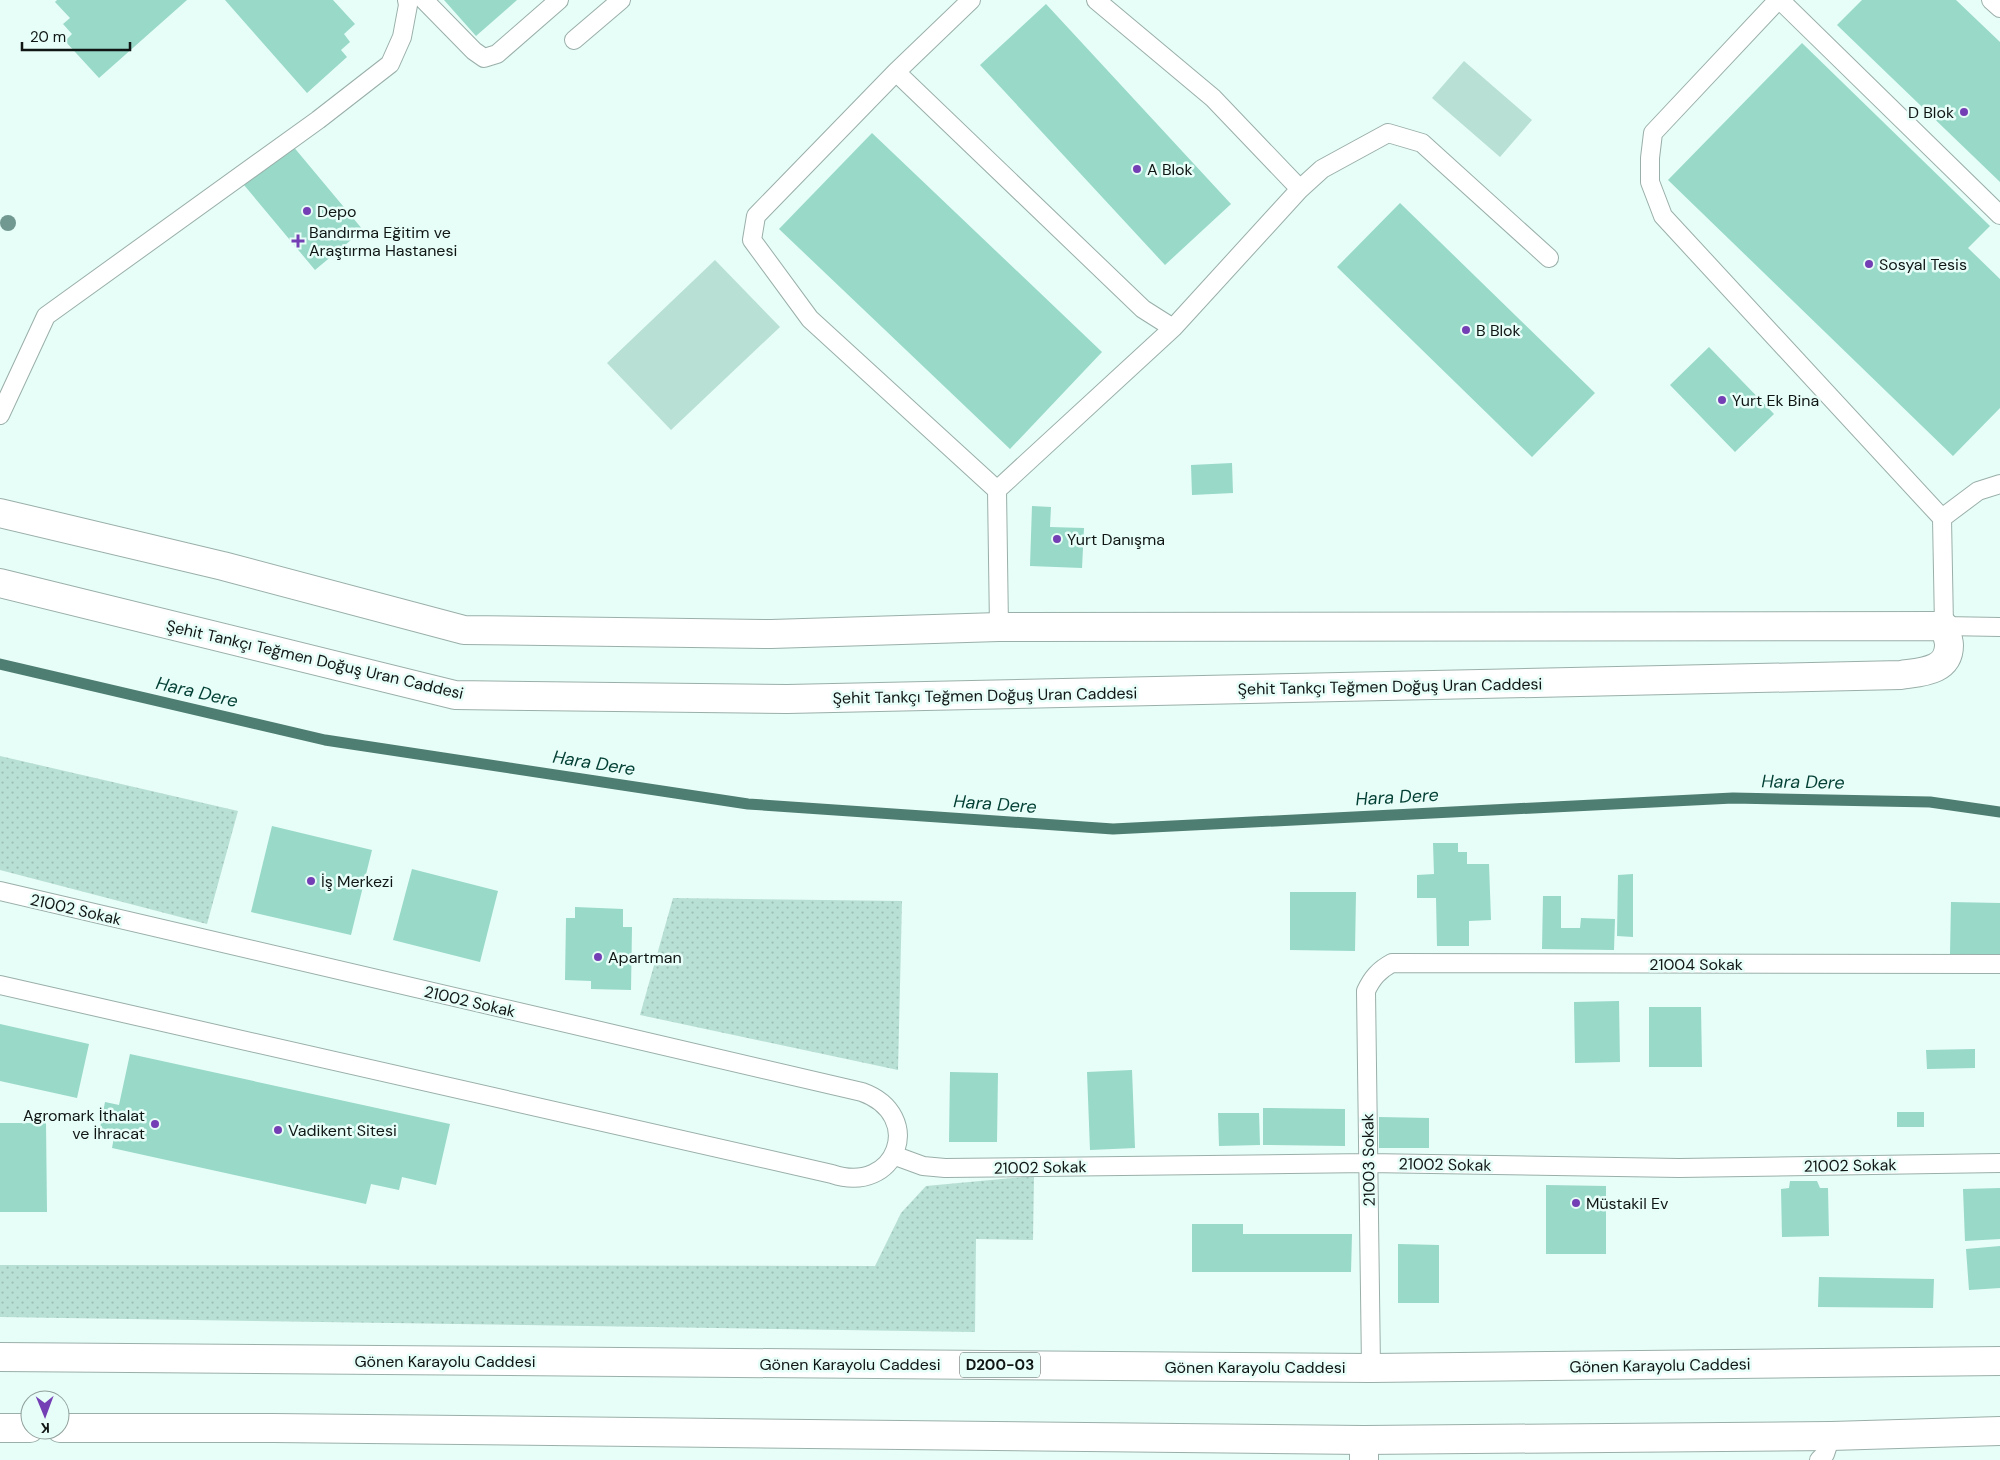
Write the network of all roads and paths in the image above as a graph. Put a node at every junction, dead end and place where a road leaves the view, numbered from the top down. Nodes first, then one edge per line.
1 (407, 0) edge
2 (424, 0) edge
3 (559, 0) edge
4 (621, 0) edge
5 (970, 0) edge
6 (1096, 0) edge
7 (1779, 0) edge
8 (1991, 0) edge
9 (2000, 8) edge
10 (574, 40) dead end
11 (896, 72) junction
12 (1300, 189) junction
13 (2000, 215) edge
14 (1549, 258) dead end
15 (1173, 328) junction
16 (0, 415) edge
17 (2000, 484) edge
18 (996, 490) junction
19 (0, 513) edge
20 (1942, 518) junction
21 (0, 583) edge
22 (1944, 626) junction
23 (999, 627) junction
24 (2000, 627) edge
25 (0, 891) edge
26 (1392, 963) joint
27 (2000, 964) edge
28 (0, 985) edge
29 (893, 1155) junction
30 (1368, 1163) junction
31 (2000, 1163) edge
32 (0, 1357) edge
33 (2000, 1360) edge
34 (1371, 1368) junction
35 (0, 1428) edge
36 (20, 1428) edge
37 (70, 1428) edge
38 (2000, 1431) edge
39 (1831, 1436) junction
40 (1364, 1450) edge
41 (1819, 1460) edge

1 - 16 lane
2 - 3 lane
4 - 10 lane
5 - 11 lane
6 - 12 lane
7 - 13 lane
7 - 20 lane
8 - 9 lane
11 - 15 lane
11 - 18 lane
12 - 14 lane
12 - 15 lane
15 - 18 lane
17 - 20 lane
18 - 23 lane
19 - 23 main road
20 - 22 lane
21 - 22 main road, Şehit Tankçı Teğmen Doğuş Uran Caddesi
22 - 23 main road
22 - 24 lane
25 - 29 lane, 21002 Sokak
26 - 27 lane, 21004 Sokak
26 - 30 lane, 21003 Sokak
28 - 29 lane
29 - 30 lane, 21002 Sokak
30 - 31 lane, 21002 Sokak
30 - 34 lane, 21003 Sokak
32 - 34 main road, Gönen Karayolu Caddesi / D200-03
33 - 34 main road, Gönen Karayolu Caddesi / D200-03
35 - 36 main road
37 - 40 main road
38 - 39 main road
39 - 40 main road
39 - 41 lane

